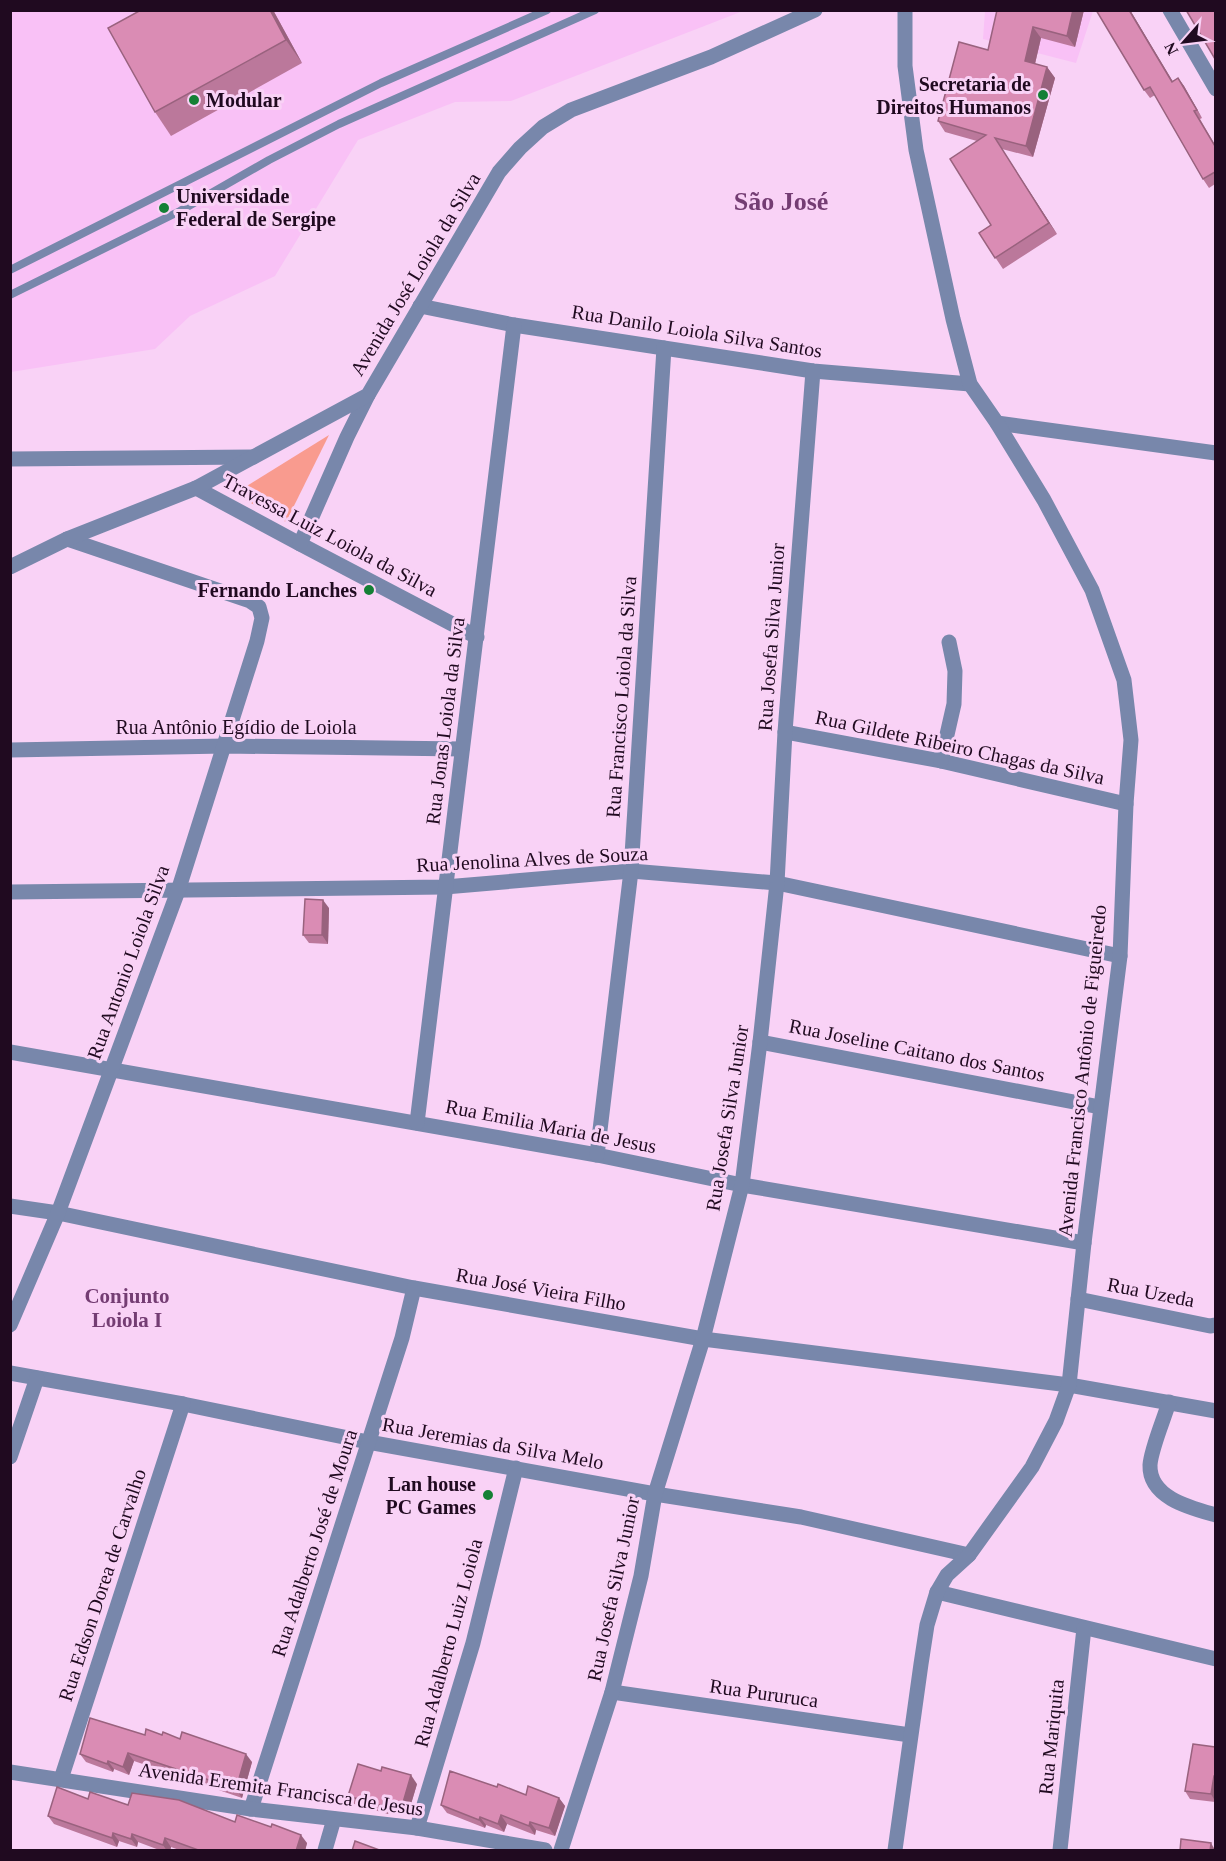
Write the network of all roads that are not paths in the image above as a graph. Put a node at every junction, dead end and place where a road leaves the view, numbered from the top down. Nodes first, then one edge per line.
1 (547, 10) edge
2 (595, 10) edge
3 (815, 10) edge
4 (905, 10) edge
5 (1170, 10) edge
6 (1215, 89) edge
7 (10, 270) edge
8 (10, 295) edge
9 (420, 306) junction
10 (514, 325) junction
11 (664, 348) junction
12 (813, 371) junction
13 (970, 384) junction
14 (368, 395) junction
15 (997, 423) junction
16 (1215, 453) edge
17 (253, 458) junction
18 (10, 459) edge
19 (196, 488) junction
20 (67, 539) junction
21 (300, 544) junction
22 (10, 567) edge
23 (477, 637) junction
24 (950, 642) dead end
25 (785, 732) junction
26 (225, 746) junction
27 (462, 749) junction
28 (10, 750) edge
29 (941, 761) junction
30 (1126, 804) junction
31 (631, 871) junction
32 (777, 883) junction
33 (445, 887) junction
34 (177, 891) junction
35 (10, 892) edge
36 (1120, 956) junction
37 (760, 1042) junction
38 (10, 1052) edge
39 (111, 1069) junction
40 (1100, 1107) junction
41 (417, 1123) junction
42 (597, 1155) junction
43 (742, 1185) junction
44 (10, 1206) edge
45 (58, 1213) junction
46 (1084, 1243) junction
47 (414, 1288) junction
48 (1078, 1299) junction
49 (10, 1325) edge
50 (1215, 1325) edge
51 (703, 1339) junction
52 (10, 1373) edge
53 (37, 1378) junction
54 (1069, 1385) junction
55 (1169, 1402) junction
56 (183, 1404) junction
57 (1215, 1411) edge
58 (368, 1442) junction
59 (10, 1457) edge
60 (516, 1468) junction
61 (655, 1494) junction
62 (1215, 1515) edge
63 (969, 1555) junction
64 (937, 1592) junction
65 (1084, 1628) junction
66 (1215, 1659) edge
67 (612, 1692) junction
68 (910, 1736) junction
69 (10, 1772) edge
70 (61, 1779) junction
71 (251, 1809) junction
72 (334, 1819) junction
73 (417, 1828) junction
74 (325, 1851) edge
75 (545, 1851) edge
76 (561, 1851) edge
77 (895, 1851) edge
78 (1060, 1851) edge

1 - 7 lane
2 - 8 lane
3 - 9 street, Avenida José Loiola da Silva
4 - 13 street, Avenida Francisco Antônio de Figueiredo
5 - 6 street
9 - 10 street, Rua Danilo Loiola Silva Santos
9 - 14 street, Avenida José Loiola da Silva
10 - 11 street, Rua Danilo Loiola Silva Santos
10 - 23 street, Rua Jonas Loiola da Silva
11 - 12 street, Rua Danilo Loiola Silva Santos
11 - 31 street, Rua Francisco Loiola da Silva
12 - 13 street, Rua Danilo Loiola Silva Santos
12 - 25 street, Rua Josefa Silva Junior
13 - 15 street, Avenida Francisco Antônio de Figueiredo
14 - 17 street, Avenida José Loiola da Silva
14 - 21 street
15 - 16 street
15 - 30 street, Avenida Francisco Antônio de Figueiredo
17 - 18 street
17 - 19 street, Avenida José Loiola da Silva
19 - 20 street, Avenida José Loiola da Silva
19 - 21 street, Travessa Luiz Loiola da Silva
20 - 22 street, Avenida José Loiola da Silva
20 - 26 street, Rua Antonio Loiola Silva
21 - 23 street, Travessa Luiz Loiola da Silva
23 - 27 street, Rua Jonas Loiola da Silva
24 - 29 street
25 - 29 street, Rua Gildete Ribeiro Chagas da Silva
25 - 32 street, Rua Josefa Silva Junior
26 - 27 street, Rua Antônio Egídio de Loiola
26 - 28 street, Rua Antônio Egídio de Loiola
26 - 34 street, Rua Antonio Loiola Silva
27 - 33 street, Rua Jonas Loiola da Silva
29 - 30 street, Rua Gildete Ribeiro Chagas da Silva
30 - 36 street, Avenida Francisco Antônio de Figueiredo
31 - 32 street, Rua Jenolina Alves de Souza
31 - 33 street, Rua Jenolina Alves de Souza
31 - 42 street, Rua Francisco Loiola da Silva
32 - 36 street, Rua Jenolina Alves de Souza
32 - 37 street, Rua Josefa Silva Junior
33 - 34 street, Rua Jenolina Alves de Souza
33 - 41 street, Rua Jonas Loiola da Silva
34 - 35 street, Rua Jenolina Alves de Souza
34 - 39 street, Rua Antonio Loiola Silva
36 - 40 street, Avenida Francisco Antônio de Figueiredo
37 - 40 street, Rua Joseline Caitano dos Santos
37 - 43 street, Rua Josefa Silva Junior
38 - 39 street, Rua Emilia Maria de Jesus
39 - 41 street, Rua Emilia Maria de Jesus
39 - 45 street, Rua Antonio Loiola Silva
40 - 46 street, Avenida Francisco Antônio de Figueiredo
41 - 42 street, Rua Emilia Maria de Jesus
42 - 43 street, Rua Emilia Maria de Jesus
43 - 46 street, Rua Emilia Maria de Jesus
43 - 51 street, Rua Josefa Silva Junior
44 - 45 street, Rua José Vieira Filho
45 - 47 street, Rua José Vieira Filho
45 - 49 street, Rua Antonio Loiola Silva
46 - 48 street, Avenida Francisco Antônio de Figueiredo
47 - 51 street, Rua José Vieira Filho
47 - 58 street, Rua Adalberto José de Moura
48 - 50 street, Rua Uzeda
48 - 54 street, Avenida Francisco Antônio de Figueiredo
51 - 54 street, Rua José Vieira Filho
51 - 61 street, Rua Josefa Silva Junior
52 - 53 street, Rua Jeremias da Silva Melo
53 - 56 street, Rua Jeremias da Silva Melo
53 - 59 street
54 - 55 street, Rua José Vieira Filho
54 - 63 street, Avenida Francisco Antônio de Figueiredo
55 - 57 street, Rua José Vieira Filho
55 - 62 street
56 - 58 street, Rua Jeremias da Silva Melo
56 - 70 street, Rua Edson Dorea de Carvalho
58 - 60 street, Rua Jeremias da Silva Melo
58 - 71 street, Rua Adalberto José de Moura
60 - 61 street, Rua Jeremias da Silva Melo
60 - 73 street, Rua Adalberto Luiz Loiola
61 - 63 street, Rua Jeremias da Silva Melo
61 - 67 street, Rua Josefa Silva Junior
63 - 64 street, Avenida Francisco Antônio de Figueiredo
64 - 65 street
64 - 68 street, Avenida Francisco Antônio de Figueiredo
65 - 66 street
65 - 78 street, Rua Mariquita
67 - 68 street, Rua Pururuca
67 - 76 street, Rua Josefa Silva Junior
68 - 77 street, Avenida Francisco Antônio de Figueiredo
69 - 70 street, Avenida Eremita Francisca de Jesus
70 - 71 street, Avenida Eremita Francisca de Jesus
71 - 72 street, Avenida Eremita Francisca de Jesus
72 - 73 street, Avenida Eremita Francisca de Jesus
72 - 74 street
73 - 75 street, Avenida Eremita Francisca de Jesus

